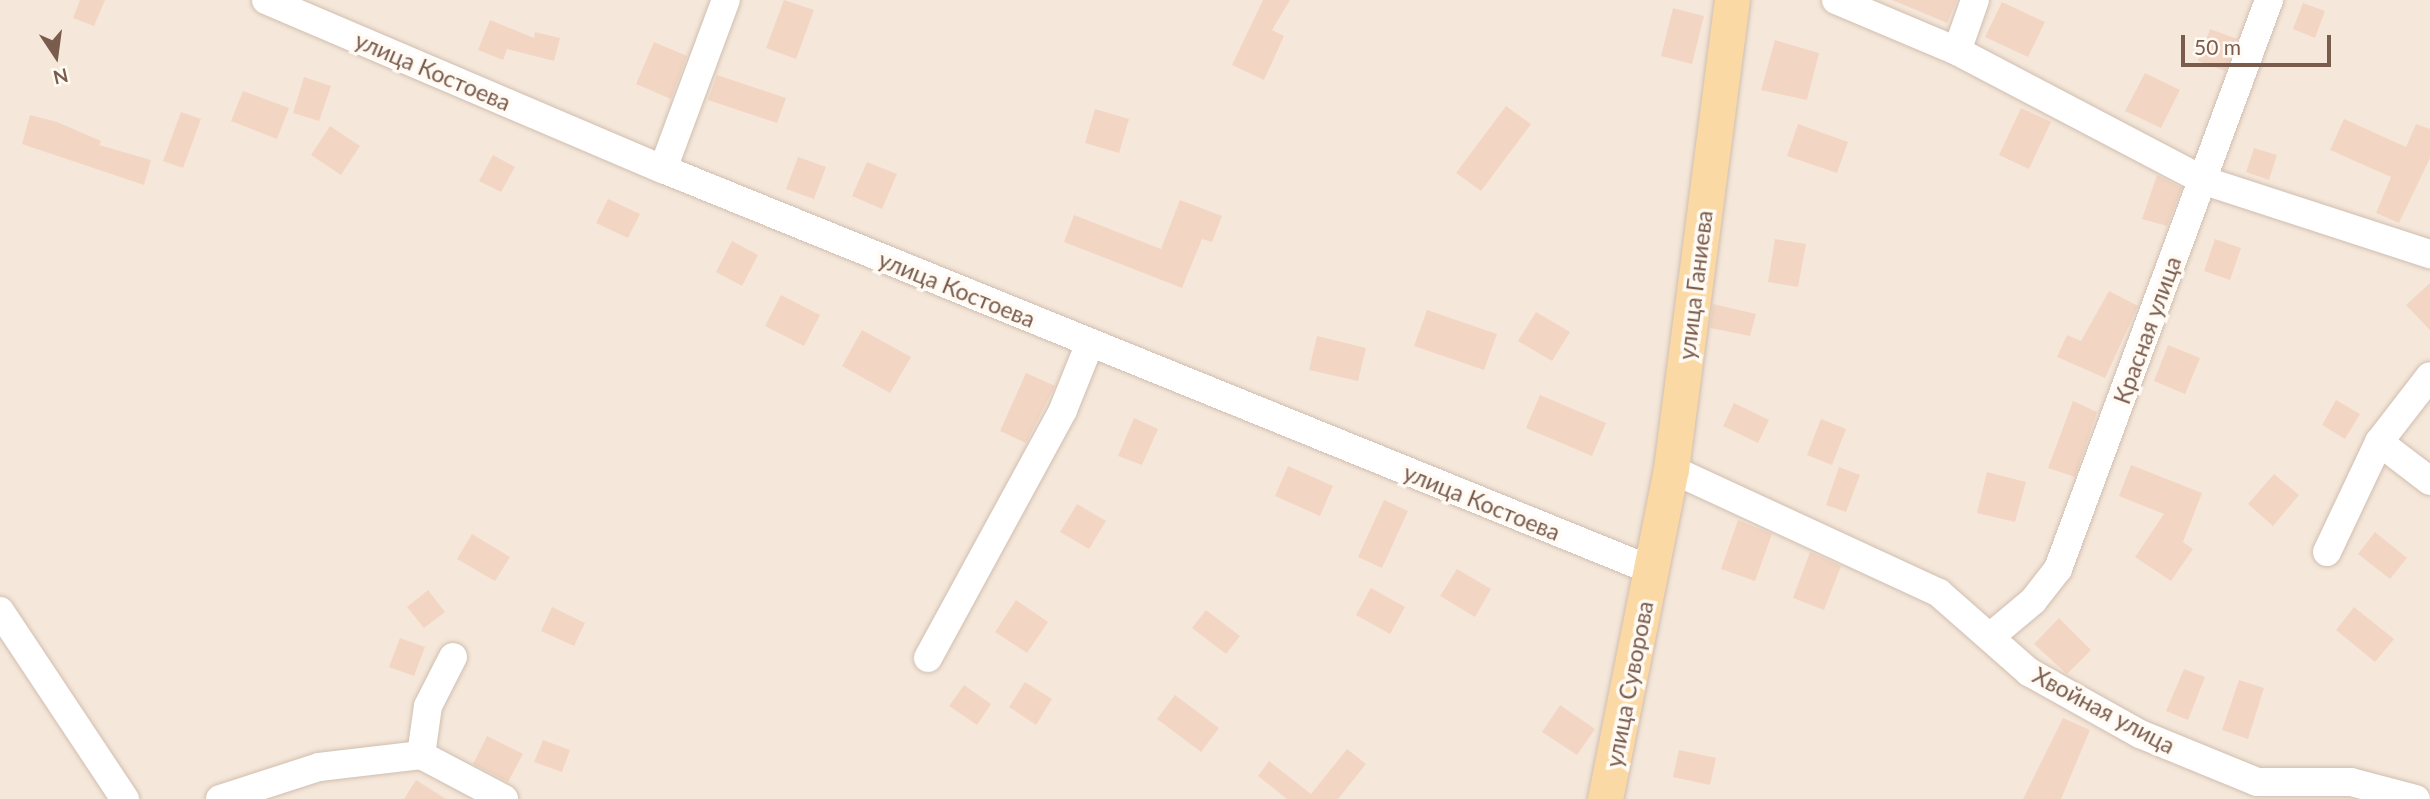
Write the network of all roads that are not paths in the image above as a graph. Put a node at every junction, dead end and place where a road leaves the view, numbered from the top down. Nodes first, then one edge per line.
1 (266, 0) edge
2 (726, 0) edge
3 (1731, 0) edge
4 (1836, 0) edge
5 (1975, 0) edge
6 (2269, 0) edge
7 (1956, 51) junction
8 (663, 169) junction
9 (2205, 181) junction
10 (2430, 254) edge
11 (1090, 343) junction
12 (2430, 376) edge
13 (2379, 442) junction
14 (1671, 469) junction
15 (2430, 481) edge
16 (2327, 552) dead end
17 (1651, 570) junction
18 (0, 611) edge
19 (1990, 637) junction
20 (453, 657) dead end
21 (928, 658) dead end
22 (421, 755) junction
23 (125, 799) edge
24 (220, 799) edge
25 (504, 799) edge
26 (1605, 799) edge
27 (2416, 799) edge

1 - 8 street, улица Костоева
2 - 8 street
3 - 14 main road, улица Ганиева
4 - 7 street
5 - 7 street
6 - 9 street, Красная улица
7 - 9 street
8 - 11 street, улица Костоева
9 - 10 street
9 - 19 street, Красная улица
11 - 17 street, улица Костоева
11 - 21 street
12 - 13 street
13 - 15 street
13 - 16 street
14 - 17 main road, улица Ганиева
14 - 19 street, Хвойная улица
17 - 26 main road, улица Суворова
18 - 23 street
19 - 27 street, Хвойная улица
20 - 22 street
22 - 24 street
22 - 25 street

